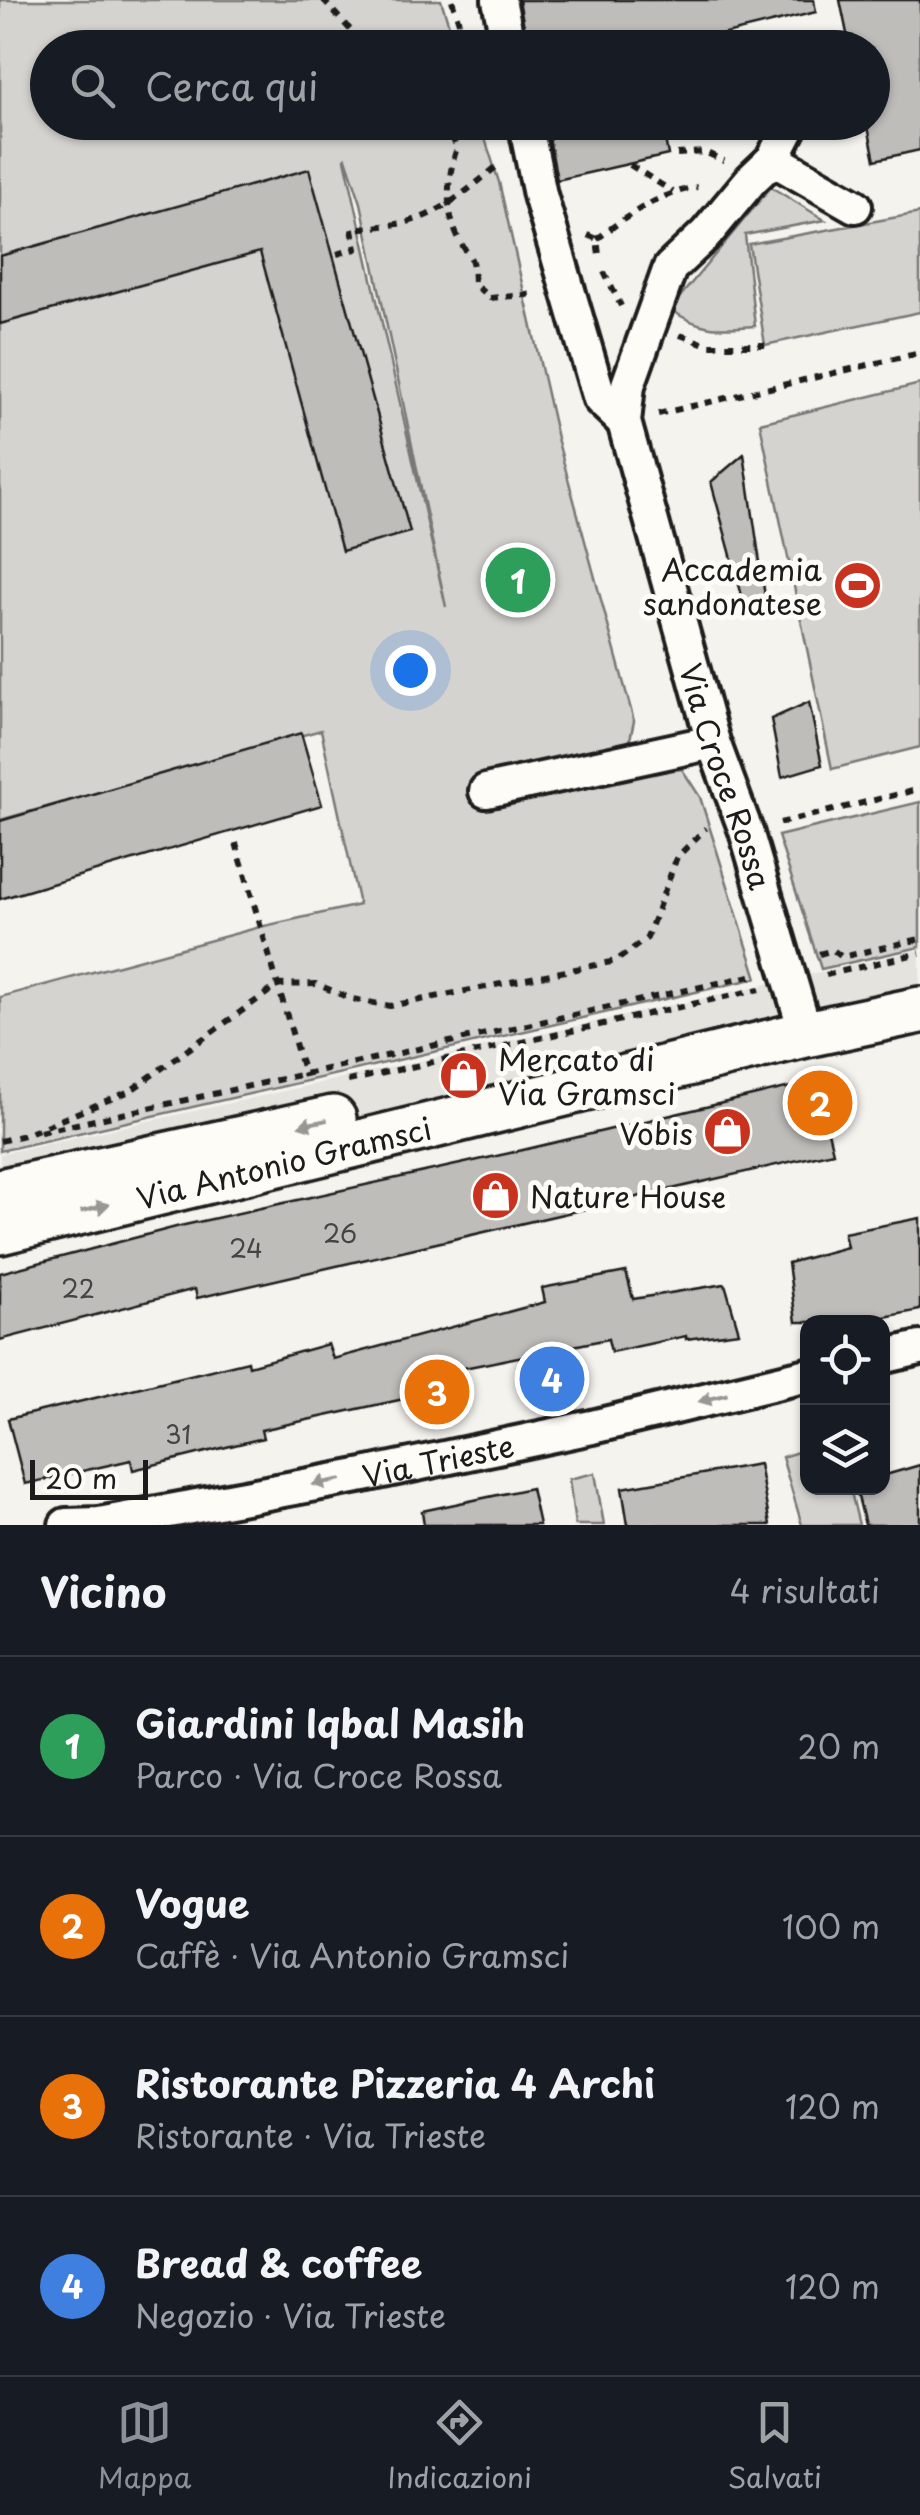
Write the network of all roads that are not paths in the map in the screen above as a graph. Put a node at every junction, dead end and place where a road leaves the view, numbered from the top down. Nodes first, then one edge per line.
1 (499, 0) edge
2 (505, 30) edge
3 (529, 140) edge
4 (781, 140) edge
5 (762, 169) junction
6 (855, 206) dead end
7 (624, 422) junction
8 (713, 742) junction
9 (486, 791) dead end
10 (919, 994) edge
11 (802, 1025) junction
12 (0, 1192) edge
13 (0, 1232) edge
14 (920, 1348) edge
15 (890, 1355) edge
16 (800, 1377) edge
17 (66, 1525) edge

1 - 2 street
3 - 7 street
4 - 5 street
5 - 6 street
5 - 7 street
7 - 8 street, Via Croce Rossa
8 - 9 street
8 - 11 street, Via Croce Rossa
10 - 11 street, Via Antonio Gramsci
11 -> 12 street, Via Antonio Gramsci
13 -> 11 street, Via Antonio Gramsci
14 - 15 street
16 -> 17 street, Via Trieste

